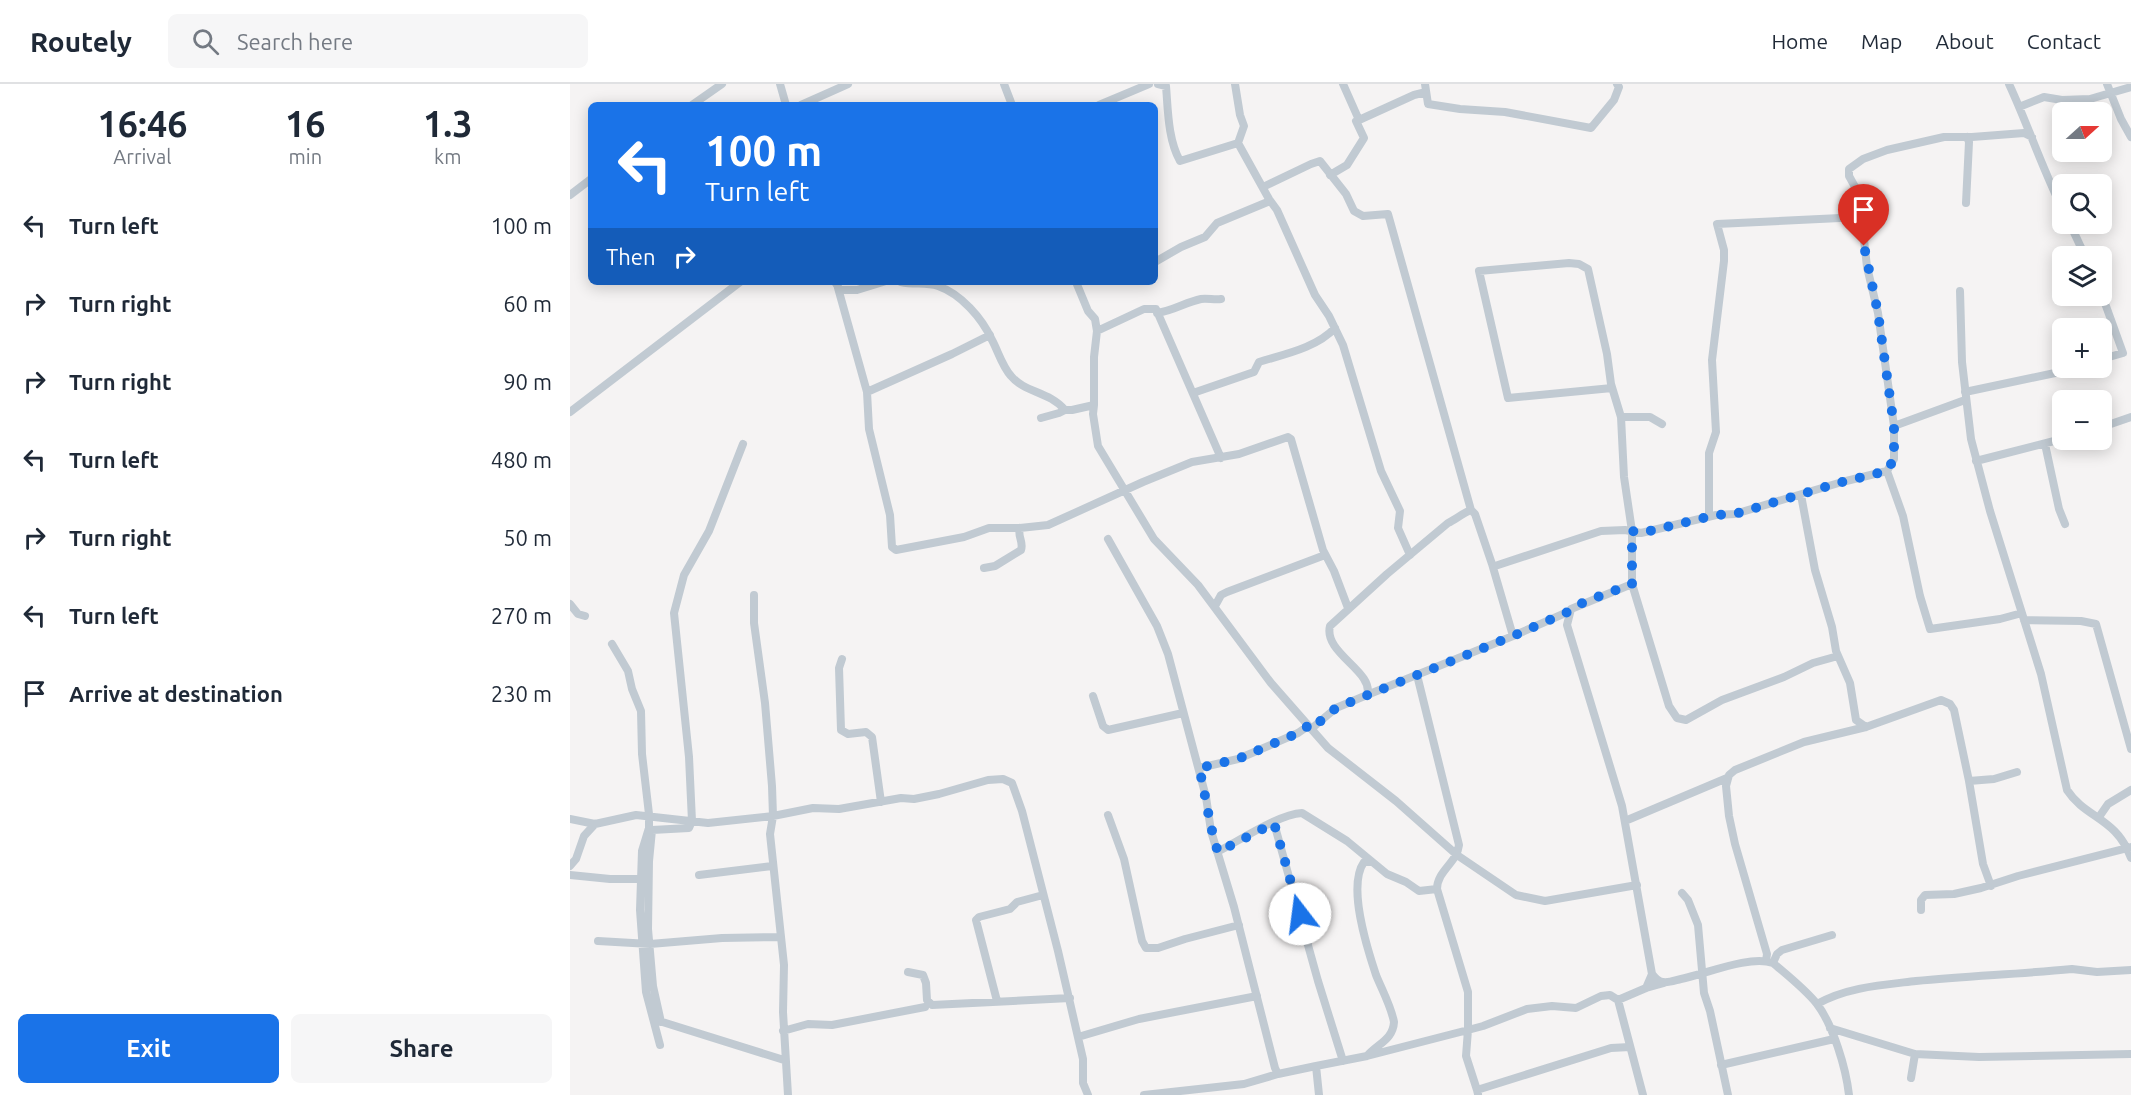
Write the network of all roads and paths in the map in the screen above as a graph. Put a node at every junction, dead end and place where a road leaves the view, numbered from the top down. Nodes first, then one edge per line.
1 (722, 84) edge
2 (780, 84) edge
3 (848, 84) edge
4 (1004, 84) edge
5 (1149, 84) edge
6 (1158, 84) edge
7 (1235, 84) edge
8 (1343, 84) edge
9 (1617, 84) edge
10 (2009, 84) edge
11 (2107, 84) edge
12 (2131, 87) edge
13 (1426, 88) edge
14 (2111, 94) junction
15 (696, 102) edge
16 (785, 102) edge
17 (808, 102) edge
18 (1011, 102) edge
19 (1106, 102) edge
20 (2019, 107) junction
21 (1359, 120) junction
22 (2028, 133) junction
23 (2131, 137) edge
24 (1969, 139) junction
25 (1238, 142) junction
26 (1330, 175) junction
27 (588, 181) edge
28 (1263, 187) junction
29 (2052, 187) edge
30 (570, 195) edge
31 (1270, 201) junction
32 (1966, 203) dead end
33 (1861, 217) junction
34 (1158, 260) edge
35 (736, 285) edge
36 (836, 285) edge
37 (873, 285) edge
38 (934, 285) edge
39 (1077, 285) edge
40 (1960, 291) dead end
41 (1221, 299) dead end
42 (1157, 313) junction
43 (2112, 322) edge
44 (1335, 328) junction
45 (1097, 331) junction
46 (990, 335) junction
47 (2112, 356) edge
48 (2052, 374) edge
49 (1612, 388) junction
50 (867, 392) junction
51 (1192, 393) junction
52 (1965, 396) junction
53 (1094, 405) junction
54 (1065, 410) junction
55 (570, 412) edge
56 (1621, 417) junction
57 (2131, 417) edge
58 (1041, 418) dead end
59 (1662, 424) dead end
60 (2112, 424) edge
61 (1894, 426) junction
62 (2052, 442) edge
63 (743, 444) dead end
64 (2045, 444) junction
65 (1221, 458) junction
66 (1977, 461) junction
67 (1887, 471) junction
68 (1125, 491) junction
69 (1801, 495) junction
70 (1471, 510) junction
71 (1709, 517) junction
72 (2065, 524) dead end
73 (1020, 528) junction
74 (1632, 531) junction
75 (1108, 539) dead end
76 (1325, 555) junction
77 (1410, 555) junction
78 (1492, 564) junction
79 (984, 568) dead end
80 (1632, 584) junction
81 (754, 595) dead end
82 (570, 604) edge
83 (1215, 606) junction
84 (1348, 608) junction
85 (1570, 611) junction
86 (585, 616) dead end
87 (2023, 616) junction
88 (1513, 636) junction
89 (612, 644) dead end
90 (1838, 656) junction
91 (842, 659) dead end
92 (1417, 675) junction
93 (1367, 695) junction
94 (1094, 696) dead end
95 (1183, 713) junction
96 (1856, 720) junction
97 (1866, 727) junction
98 (1310, 728) junction
99 (1843, 732) junction
100 (2131, 749) edge
101 (1199, 768) junction
102 (2017, 772) dead end
103 (1727, 778) junction
104 (1969, 781) junction
105 (2131, 790) edge
106 (881, 802) junction
107 (1108, 815) dead end
108 (649, 816) junction
109 (773, 816) junction
110 (2099, 817) junction
111 (570, 819) edge
112 (1625, 820) junction
113 (692, 821) junction
114 (1274, 823) junction
115 (595, 824) junction
116 (1449, 847) junction
117 (2129, 848) edge
118 (1218, 852) junction
119 (1457, 855) junction
120 (2131, 858) edge
121 (1372, 862) junction
122 (1450, 864) junction
123 (570, 866) edge
124 (772, 866) junction
125 (570, 875) edge
126 (699, 875) dead end
127 (640, 879) junction
128 (1637, 885) junction
129 (1991, 886) junction
130 (1437, 890) junction
131 (1682, 893) dead end
132 (1043, 895) junction
133 (1922, 910) dead end
134 (1239, 925) junction
135 (1832, 935) dead end
136 (780, 937) junction
137 (598, 941) dead end
138 (647, 944) junction
139 (1769, 962) junction
140 (2131, 970) edge
141 (908, 972) dead end
142 (1652, 974) junction
143 (1701, 975) junction
144 (1664, 983) junction
145 (1646, 988) junction
146 (1257, 996) junction
147 (1070, 998) junction
148 (1618, 1000) junction
149 (997, 1001) junction
150 (1817, 1004) junction
151 (925, 1007) dead end
152 (657, 1021) junction
153 (1830, 1028) junction
154 (1468, 1029) junction
155 (783, 1031) junction
156 (1078, 1037) junction
157 (1834, 1039) junction
158 (660, 1045) dead end
159 (1630, 1047) junction
160 (1915, 1054) junction
161 (2131, 1054) edge
162 (1367, 1056) junction
163 (784, 1060) junction
164 (1343, 1061) junction
165 (1720, 1065) junction
166 (1316, 1066) junction
167 (1278, 1074) junction
168 (1911, 1078) dead end
169 (1477, 1092) edge
170 (788, 1095) edge
171 (1088, 1095) edge
172 (1144, 1095) edge
173 (1319, 1095) edge
174 (1643, 1095) edge
175 (1728, 1095) edge
176 (1849, 1095) edge

1 - 15 street
2 - 16 street
3 - 17 street
4 - 18 street
5 - 19 street
6 - 25 street
7 - 25 street
8 - 21 street
9 - 13 street
10 - 20 street
11 - 14 street
12 - 14 street
13 - 21 street
14 - 20 street
14 - 23 street
20 - 22 street
21 - 26 street
22 - 24 street
22 - 29 street
24 - 32 street
24 - 33 street
25 - 28 street
26 - 28 street
26 - 70 street
27 - 30 street
28 - 31 street
31 - 34 street
31 - 44 street
33 - 61 street
33 - 71 street
35 - 55 street
36 - 37 street
36 - 50 street
38 - 46 street
39 - 45 street
40 - 52 street
41 - 42 street
42 - 45 street
42 - 51 street
43 - 47 street
44 - 51 street
44 - 77 street
45 - 53 street
46 - 50 street
46 - 54 street
48 - 52 street
49 - 49 street
49 - 56 street
50 - 73 street
51 - 65 street
52 - 61 street
52 - 66 street
53 - 54 street
53 - 68 street
54 - 58 street
56 - 59 street
56 - 74 street
57 - 60 street
61 - 67 street
62 - 64 street
63 - 113 street
64 - 66 street
64 - 72 street
65 - 68 street
65 - 76 street
66 - 87 street
67 - 69 street
67 - 87 street
68 - 73 street
68 - 83 street
69 - 71 street
69 - 90 street
70 - 77 street
70 - 78 street
71 - 74 street
73 - 79 street
74 - 78 street
74 - 80 street
75 - 95 street
76 - 83 street
76 - 84 street
77 - 84 street
78 - 88 street
80 - 85 street
80 - 90 street
81 - 109 street
82 - 86 street
83 - 98 street
84 - 93 street
85 - 88 street
85 - 112 street
87 - 100 street
87 - 110 street
88 - 92 street
89 - 108 street
90 - 96 street
91 - 106 street
92 - 93 street
92 - 119 street
93 - 98 street
94 - 95 street
95 - 101 street
96 - 97 street
96 - 99 street
97 - 99 street
97 - 104 street
98 - 101 street
98 - 116 street
99 - 103 street
101 - 118 street
102 - 104 street
103 - 112 street
103 - 139 street
104 - 129 street
105 - 110 street
106 - 109 street
106 - 132 street
107 - 134 street
108 - 113 street
108 - 115 street
108 - 127 street
109 - 113 street
109 - 124 street
110 - 117 street
111 - 115 street
112 - 128 street
113 - 138 street
114 - 118 street
114 - 121 street
114 - 164 street
115 - 123 street
116 - 119 street
116 - 122 street
117 - 120 street
117 - 129 street
118 - 134 street
119 - 122 street
119 - 128 street
121 - 130 street
121 - 162 street
122 - 130 street
124 - 126 street
124 - 136 street
125 - 127 street
127 - 138 street
128 - 142 street
129 - 133 street
130 - 154 street
131 - 143 street
132 - 147 street
132 - 149 street
134 - 146 street
135 - 139 street
136 - 138 street
136 - 155 street
137 - 138 street
138 - 152 street
139 - 143 street
139 - 150 street
140 - 150 street
141 - 149 street
142 - 144 street
142 - 145 street
143 - 144 street
143 - 165 street
144 - 145 street
145 - 148 street
146 - 156 street
146 - 167 street
147 - 149 street
147 - 156 street
148 - 154 street
148 - 159 street
150 - 153 street
151 - 155 street
152 - 158 street
152 - 163 street
153 - 157 street
153 - 160 street
154 - 162 street
154 - 169 street
155 - 163 street
156 - 171 street
157 - 165 street
157 - 176 street
159 - 169 street
159 - 174 street
160 - 161 street
160 - 168 street
162 - 164 street
163 - 170 street
164 - 166 street
165 - 175 street
166 - 167 street
166 - 173 street
167 - 172 street

